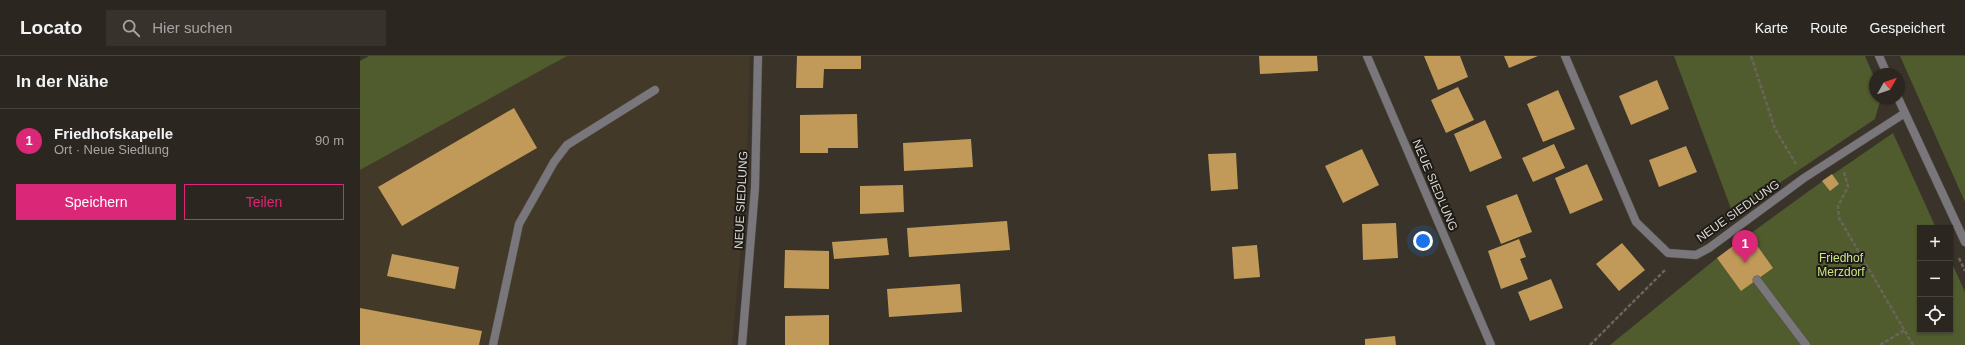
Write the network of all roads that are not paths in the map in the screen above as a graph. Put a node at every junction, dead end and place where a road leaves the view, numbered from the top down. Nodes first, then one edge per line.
1 (758, 56) edge
2 (1367, 56) edge
3 (1565, 56) edge
4 (1879, 56) edge
5 (1884, 68) edge
6 (655, 90) dead end
7 (1901, 104) edge
8 (1905, 113) junction
9 (1965, 242) edge
10 (1757, 280) dead end
11 (493, 345) edge
12 (742, 345) edge
13 (1490, 345) edge
14 (1806, 345) edge

1 - 12 street, NEUE SIEDLUNG
2 - 13 street, NEUE SIEDLUNG
3 - 8 street, NEUE SIEDLUNG
4 - 5 street
6 - 11 street
7 - 8 street
8 - 9 street
10 - 14 street

